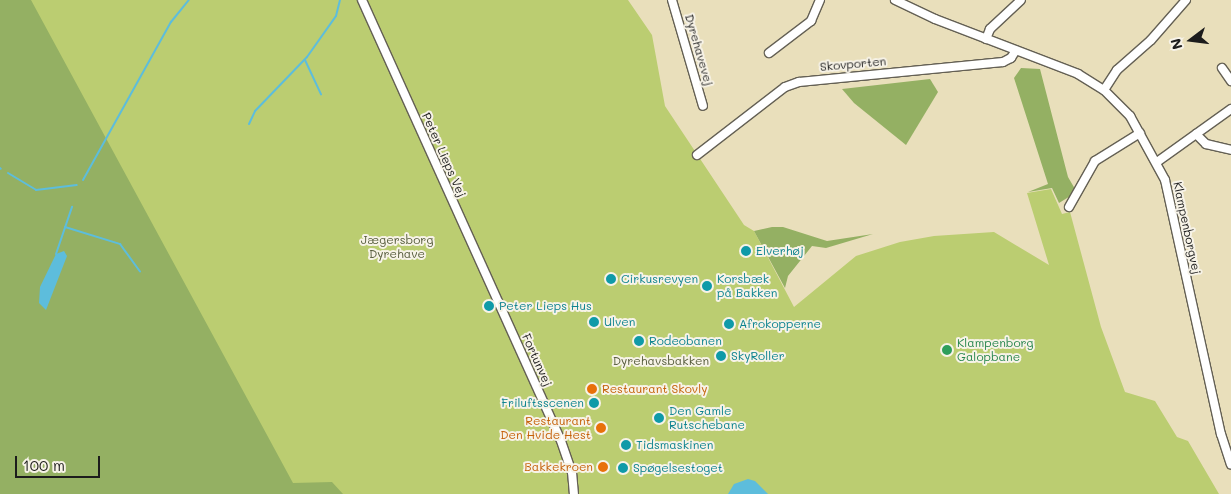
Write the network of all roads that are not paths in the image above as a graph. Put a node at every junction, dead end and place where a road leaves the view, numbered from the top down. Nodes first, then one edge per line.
1 (362, 0) edge
2 (672, 0) edge
3 (820, 0) edge
4 (895, 0) edge
5 (1022, 0) edge
6 (1186, 0) edge
7 (986, 39) junction
8 (1016, 50) junction
9 (769, 53) dead end
10 (1222, 68) dead end
11 (1231, 81) edge
12 (1104, 90) junction
13 (703, 106) dead end
14 (1231, 109) edge
15 (1140, 133) junction
16 (1196, 134) junction
17 (1231, 150) edge
18 (697, 155) dead end
19 (1157, 162) junction
20 (1069, 207) dead end
21 (506, 320) joint
22 (1228, 448) edge
23 (1231, 464) edge
24 (574, 494) edge

1 - 21 street, Peter Lieps Vej
2 - 13 street, Dyrehavevej
3 - 9 street
4 - 7 street, Klampenborgvej
5 - 7 street
6 - 12 street
7 - 8 street, Klampenborgvej
8 - 12 street, Klampenborgvej
8 - 18 street, Skovporten
10 - 11 street
12 - 15 street, Klampenborgvej
14 - 16 street
15 - 19 street, Klampenborgvej
15 - 20 street
16 - 17 street
16 - 19 street
19 - 22 street, Klampenborgvej
21 - 24 street, Fortunvej
22 - 23 street, Klampenborgvej

